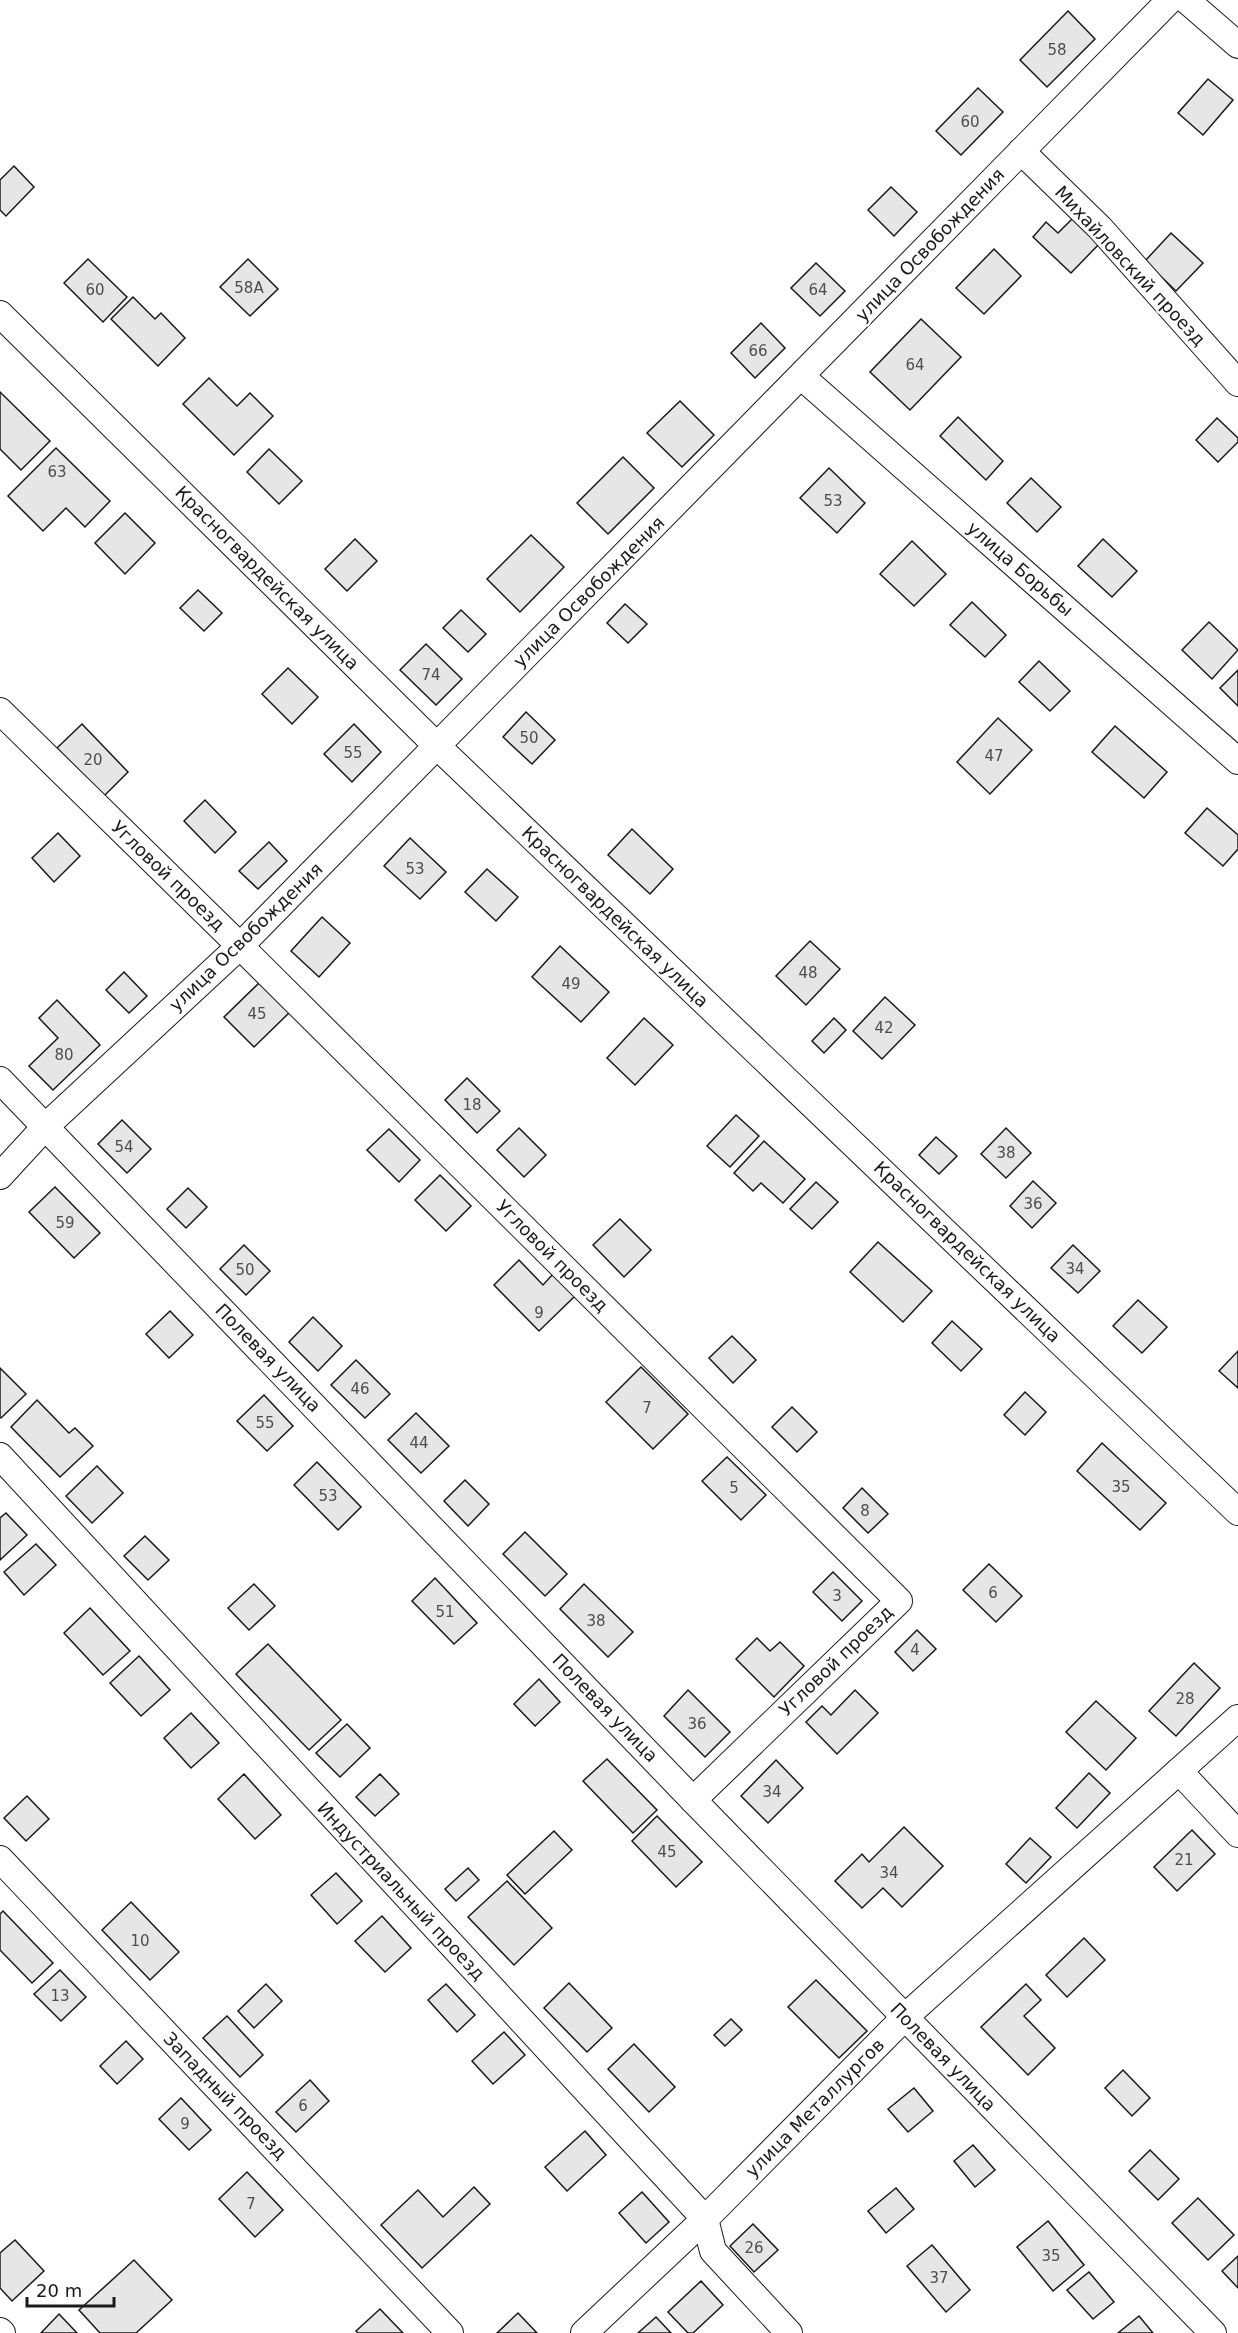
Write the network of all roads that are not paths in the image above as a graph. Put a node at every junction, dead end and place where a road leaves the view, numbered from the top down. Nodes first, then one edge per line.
1 (1170, 0) edge
2 (1186, 0) edge
3 (1238, 45) edge
4 (1021, 151) junction
5 (0, 314) edge
6 (802, 377) junction
7 (1238, 383) edge
8 (0, 711) edge
9 (437, 746) junction
10 (1238, 761) edge
11 (240, 946) junction
12 (0, 1080) edge
13 (45, 1126) junction
14 (0, 1176) edge
15 (0, 1456) edge
16 (1238, 1512) edge
17 (1238, 1718) edge
18 (1179, 1771) junction
19 (693, 1800) junction
20 (1238, 1834) edge
21 (0, 1859) edge
22 (905, 2018) junction
23 (705, 2219) junction
24 (450, 2333) edge
25 (584, 2333) edge
26 (789, 2333) edge
27 (1213, 2333) edge

1 - 4 street, улица Освобождения
2 - 3 street
4 - 6 street, улица Освобождения
4 - 7 street, Михайловский проезд
5 - 9 street, Красногвардейская улица
6 - 9 street, улица Освобождения
6 - 10 street, улица Борьбы
8 - 11 street, Угловой проезд
9 - 11 street, улица Освобождения
9 - 16 street, Красногвардейская улица
11 - 13 street, улица Освобождения
11 - 19 street, Угловой проезд
12 - 13 street, Полевая улица
13 - 14 street, улица Освобождения
13 - 19 street, Полевая улица
15 - 23 street, Индустриальный проезд
17 - 18 street, улица Металлургов
18 - 20 street
18 - 22 street, улица Металлургов
19 - 22 street, Полевая улица
21 - 24 street, Западный проезд
22 - 23 street, улица Металлургов
22 - 27 street, Полевая улица
23 - 25 street, улица Металлургов
23 - 26 street, Индустриальный проезд

